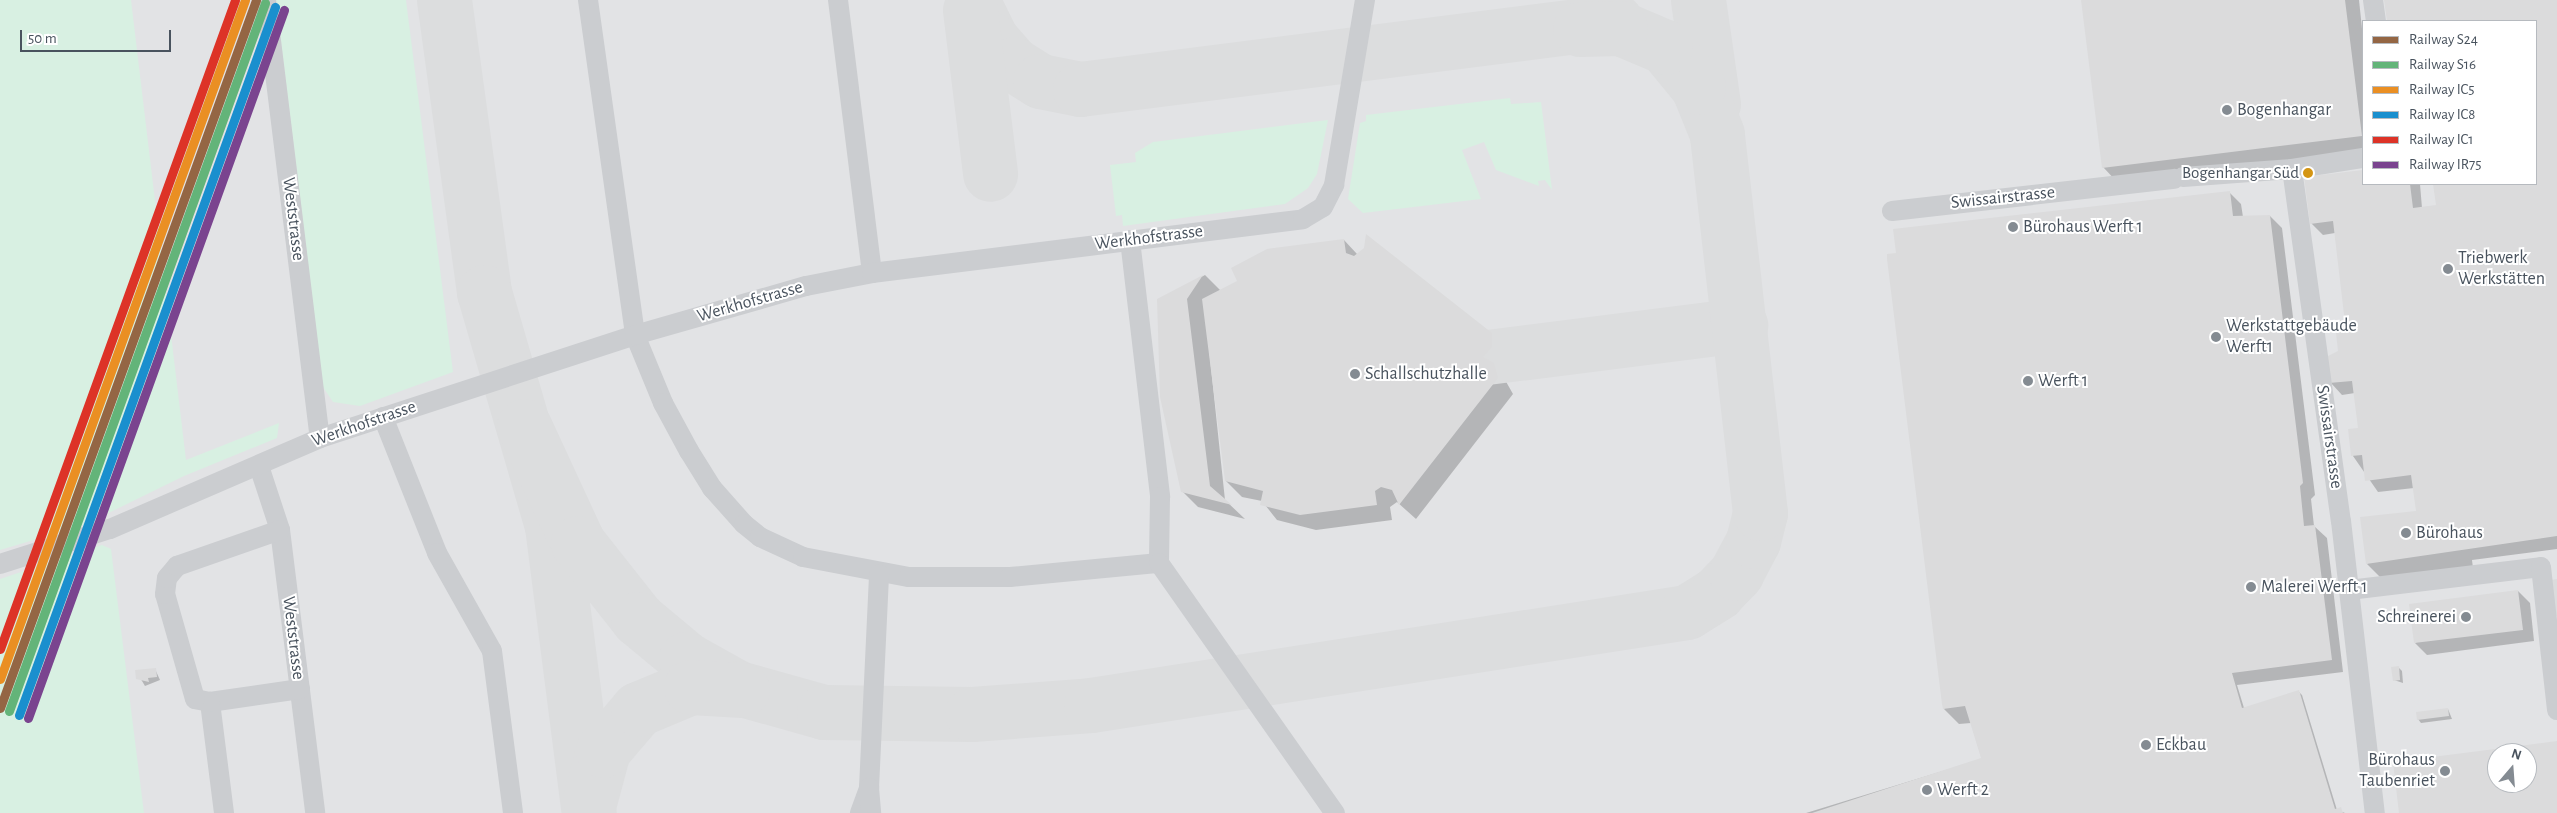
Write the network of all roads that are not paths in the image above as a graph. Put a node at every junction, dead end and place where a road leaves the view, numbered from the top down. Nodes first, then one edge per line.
1 (266, 0) edge
2 (588, 0) edge
3 (838, 0) edge
4 (1365, 0) edge
5 (2373, 0) edge
6 (2376, 20) edge
7 (2362, 158) edge
8 (2292, 169) junction
9 (1892, 211) dead end
10 (1130, 240) junction
11 (872, 273) junction
12 (636, 335) junction
13 (383, 416) junction
14 (320, 438) junction
15 (259, 466) junction
16 (280, 530) junction
17 (1159, 563) junction
18 (0, 564) edge
19 (2549, 566) edge
20 (879, 574) junction
21 (2349, 590) junction
22 (300, 689) junction
23 (210, 702) junction
24 (2557, 710) edge
25 (869, 788) junction
26 (224, 813) edge
27 (315, 813) edge
28 (513, 813) edge
29 (860, 813) edge
30 (871, 813) edge
31 (1335, 813) edge
32 (2374, 813) edge

1 - 14 lane, Weststrasse
2 - 12 lane
3 - 11 lane
4 - 10 lane, Werkhofstrasse
5 - 6 lane
7 - 8 lane
8 - 9 lane, Swissairstrasse
8 - 21 lane, Swissairstrasse
10 - 11 lane, Werkhofstrasse
10 - 17 lane
11 - 12 lane, Werkhofstrasse
12 - 13 lane, Werkhofstrasse
12 - 20 lane
13 - 14 lane, Werkhofstrasse
13 - 28 lane
14 - 15 lane, Werkhofstrasse
15 - 16 lane, Weststrasse
15 - 18 lane, Werkhofstrasse
16 - 22 lane, Weststrasse
16 - 23 lane
17 - 20 lane
17 - 31 lane
19 - 21 lane
19 - 24 lane
20 - 25 lane
21 - 32 lane, Swissairstrasse
22 - 23 lane
22 - 27 lane, Weststrasse
23 - 26 lane
25 - 29 lane
25 - 30 lane

